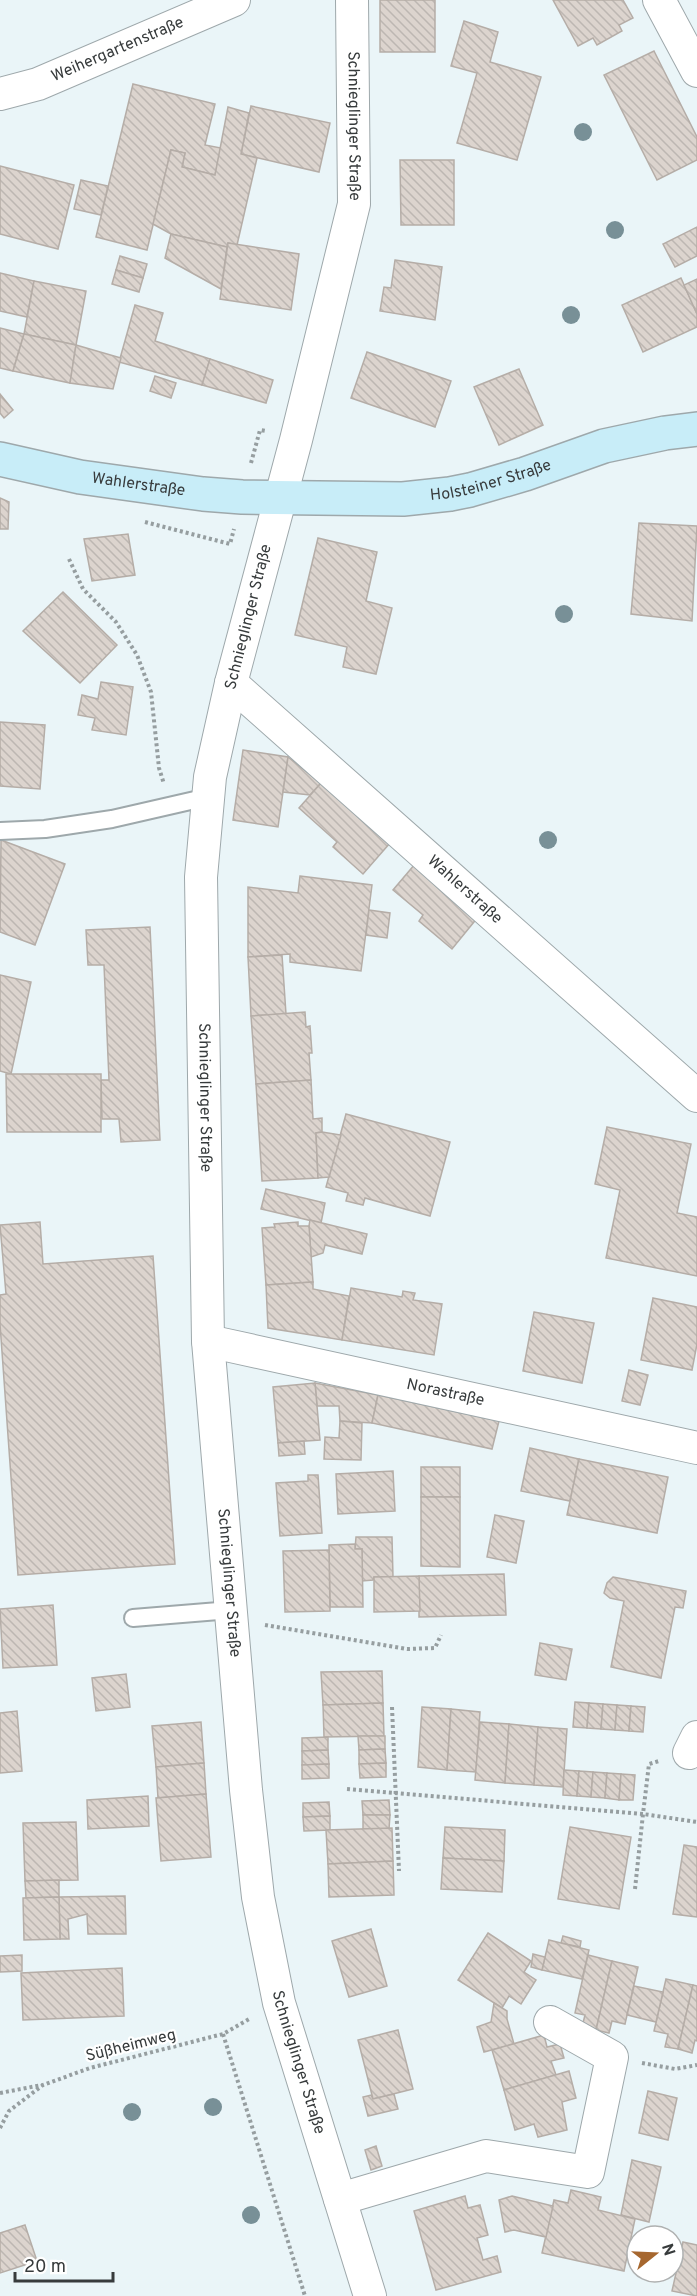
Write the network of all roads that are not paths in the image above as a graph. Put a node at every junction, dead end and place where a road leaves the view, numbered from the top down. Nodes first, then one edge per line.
1 (234, 0) edge
2 (352, 0) edge
3 (659, 0) edge
4 (697, 70) edge
5 (0, 94) edge
6 (697, 429) edge
7 (0, 459) edge
8 (280, 497) junction
9 (231, 683) junction
10 (208, 797) junction
11 (0, 831) edge
12 (697, 1096) edge
13 (208, 1341) junction
14 (692, 1452) edge
15 (231, 1614) junction
16 (133, 1618) dead end
17 (550, 2022) dead end
18 (340, 2199) junction
19 (370, 2296) edge

1 - 5 street, Weihergartenstraße
2 - 8 street, Schnieglinger Straße
3 - 4 street
6 - 8 main road, Holsteiner Straße
7 - 8 main road, Wahlerstraße
8 - 9 street, Schnieglinger Straße
9 - 10 street, Schnieglinger Straße
9 - 12 street, Wahlerstraße
10 - 11 lane
10 - 13 street, Schnieglinger Straße
13 - 14 street, Norastraße
13 - 15 street, Schnieglinger Straße
15 - 16 lane
15 - 18 street, Schnieglinger Straße
17 - 18 street
18 - 19 street, Schnieglinger Straße

